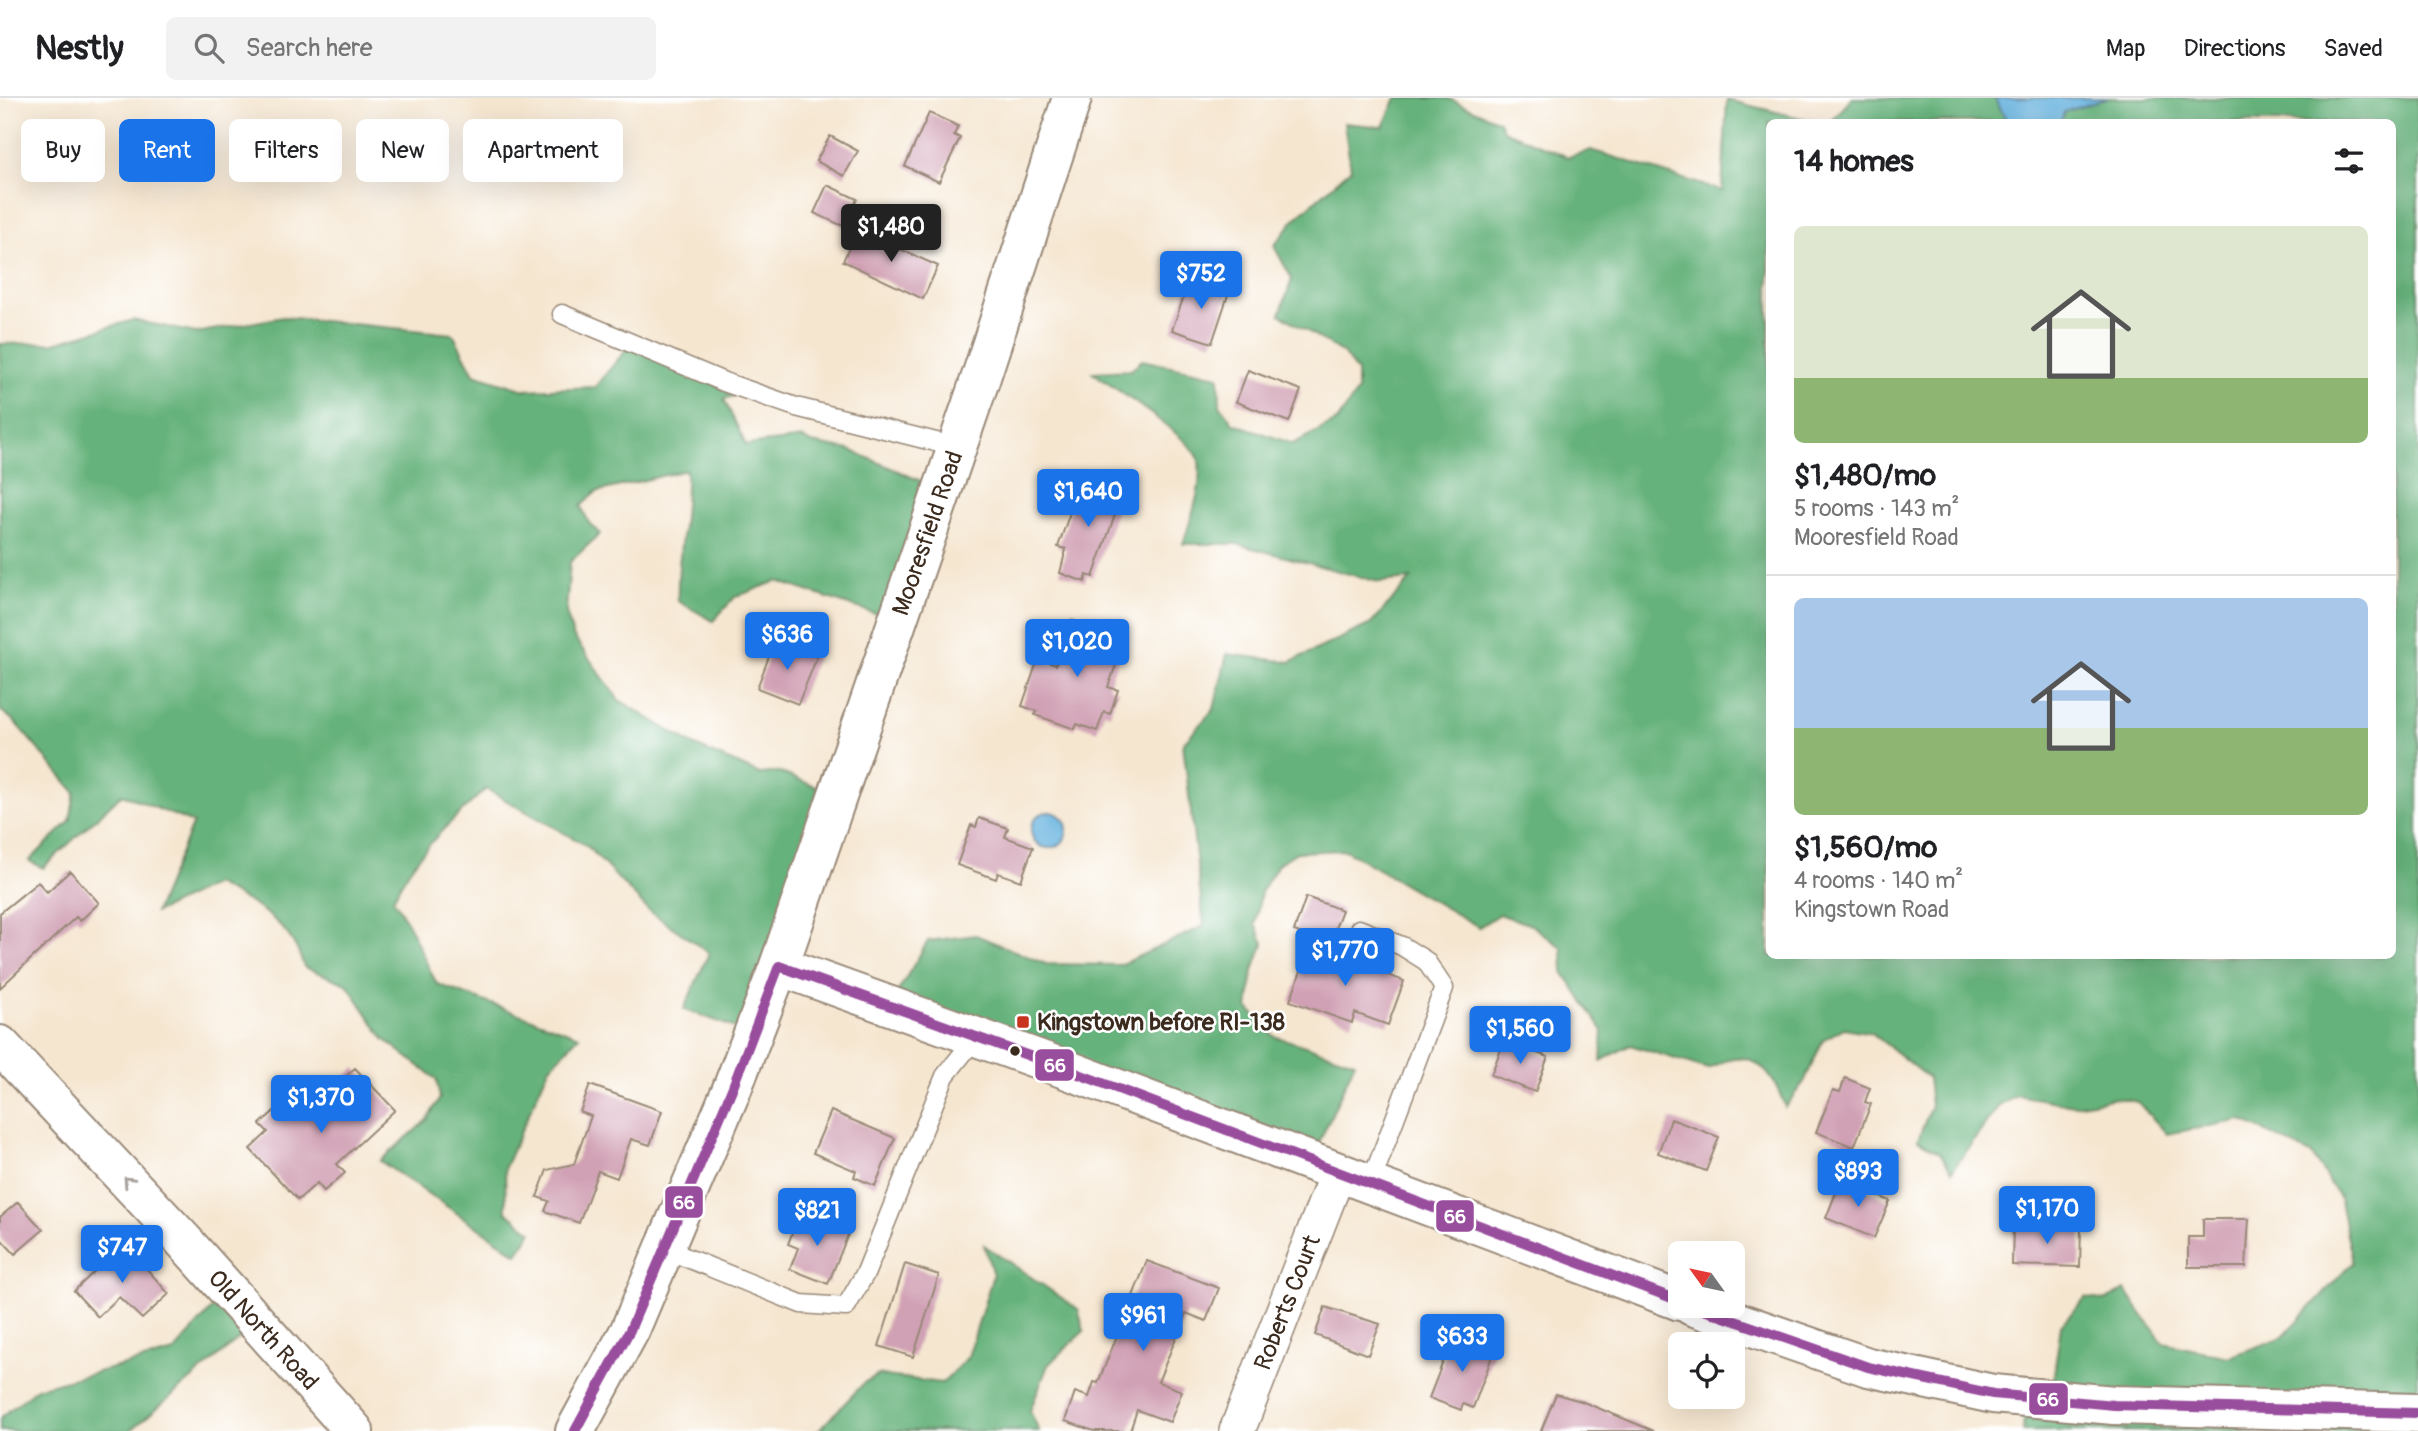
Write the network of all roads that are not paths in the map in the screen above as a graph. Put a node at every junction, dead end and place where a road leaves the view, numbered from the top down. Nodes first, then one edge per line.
1 (1072, 98) edge
2 (562, 314) dead end
3 (956, 447) junction
4 (1359, 929) dead end
5 (779, 967) junction
6 (976, 1037) junction
7 (0, 1045) edge
8 (1354, 1178) junction
9 (665, 1249) junction
10 (1668, 1296) edge
11 (1727, 1318) edge
12 (2418, 1413) edge
13 (354, 1431) edge
14 (575, 1431) edge
15 (1237, 1431) edge

1 - 3 main road, Mooresfield Road
2 - 3 lane
3 - 5 main road, Mooresfield Road
4 - 8 lane
5 - 6 main road
5 - 9 main road, Mooresfield Road
6 - 8 main road
6 - 9 lane
13 -> 7 main road, Old North Road
8 - 10 main road
8 - 15 street, Roberts Court
9 - 14 main road, Mooresfield Road
11 - 12 main road

